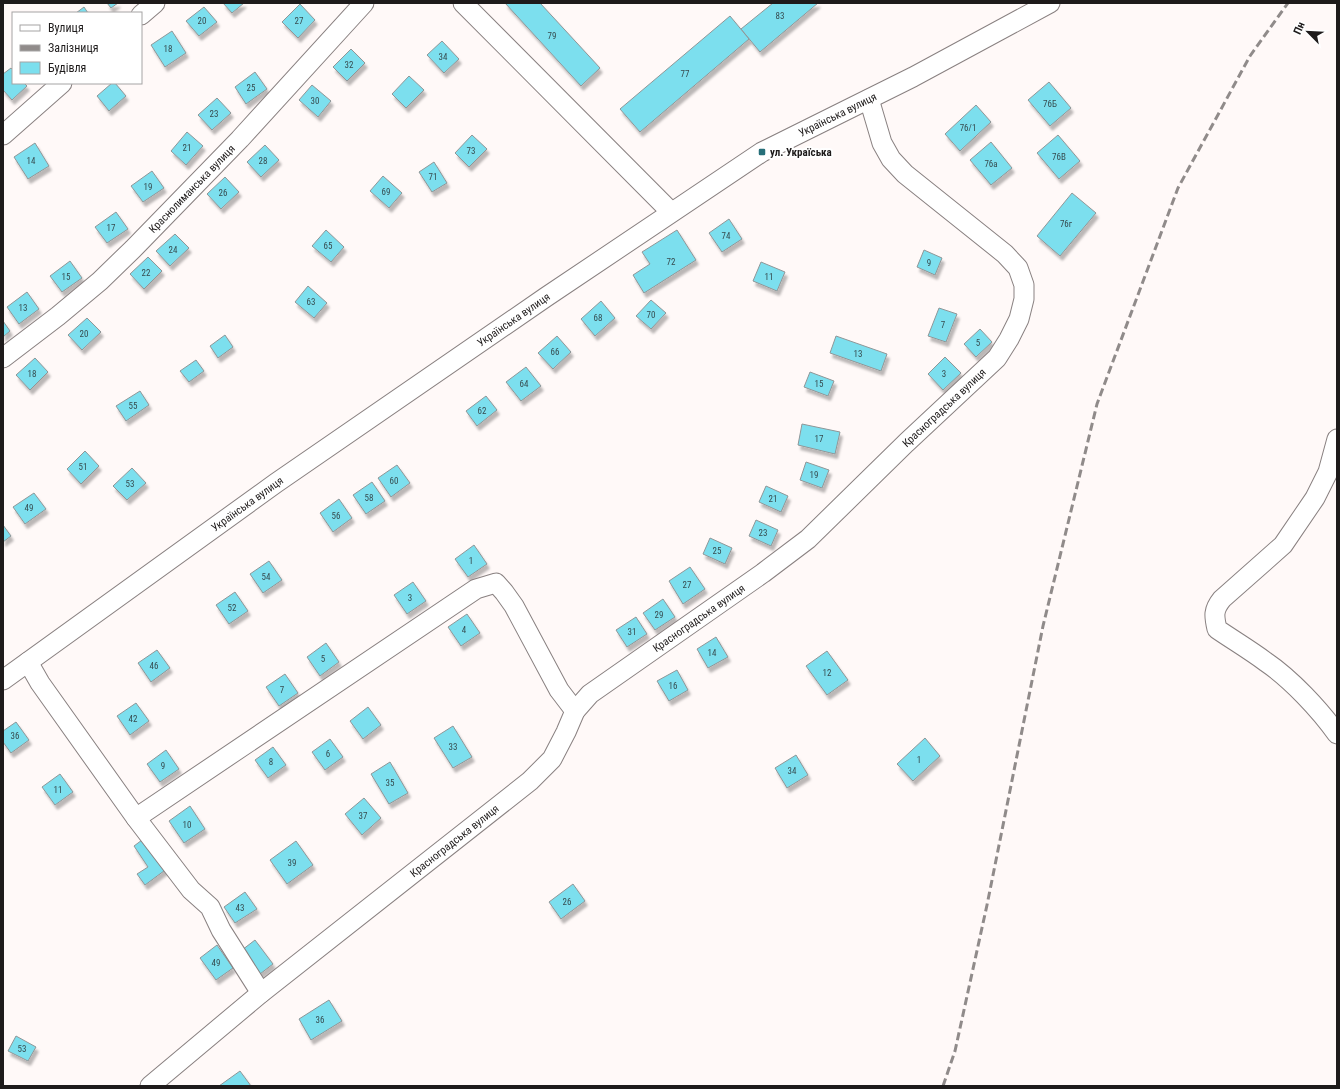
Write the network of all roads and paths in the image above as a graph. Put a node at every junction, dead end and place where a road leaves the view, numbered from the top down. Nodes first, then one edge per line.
1 (155, 3) edge
2 (364, 3) edge
3 (463, 3) edge
4 (1050, 3) edge
5 (142, 14) edge
6 (61, 84) edge
7 (869, 99) junction
8 (3, 134) edge
9 (671, 212) junction
10 (3, 358) edge
11 (1337, 439) edge
12 (28, 662) junction
13 (3, 680) edge
14 (575, 711) junction
15 (1337, 734) edge
16 (136, 818) junction
17 (261, 993) junction
18 (150, 1086) edge

1 - 5 street
2 - 10 street, Краснолиманська вулиця
3 - 9 street
4 - 7 street, Українська вулиця
6 - 8 street
7 - 9 street, Українська вулиця
7 - 14 street, Красноградська вулиця
9 - 12 street, Українська вулиця
11 - 15 street
12 - 13 street, Українська вулиця
12 - 16 street
14 - 16 street
14 - 17 street, Красноградська вулиця
16 - 17 street
17 - 18 street, Красноградська вулиця

